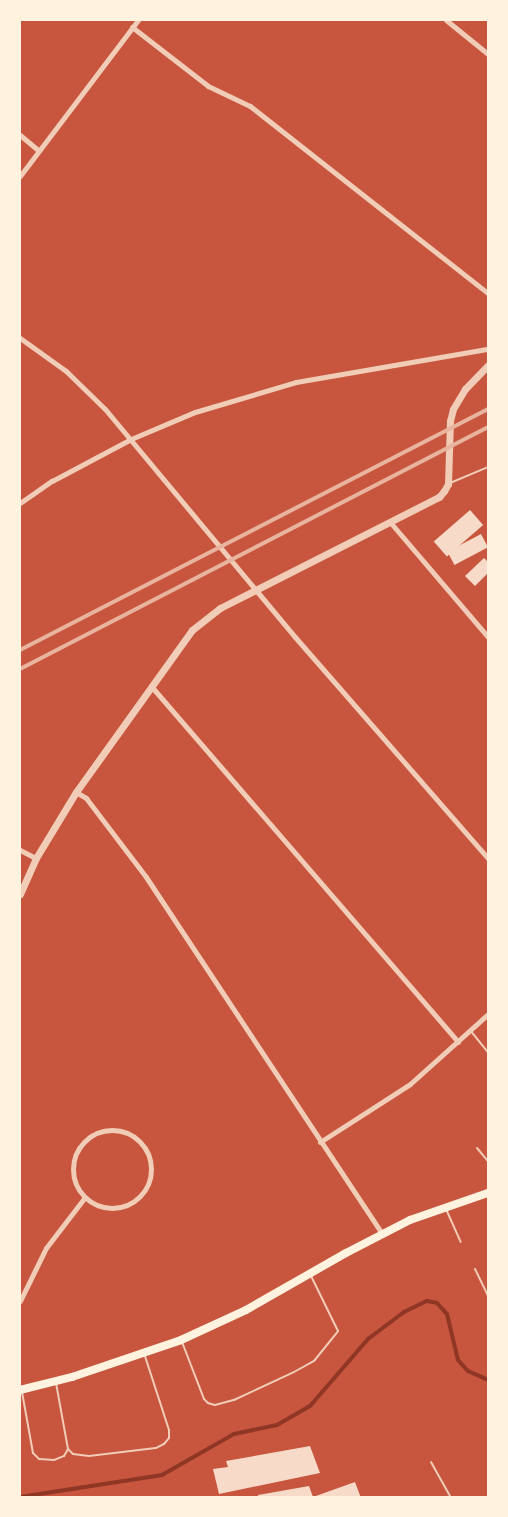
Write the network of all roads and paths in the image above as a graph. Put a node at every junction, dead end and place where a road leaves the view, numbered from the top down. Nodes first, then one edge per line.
1 (138, 20) edge
2 (446, 20) edge
3 (132, 27) junction
4 (489, 54) edge
5 (20, 135) edge
6 (38, 150) junction
7 (20, 176) edge
8 (488, 292) edge
9 (20, 338) edge
10 (489, 349) edge
11 (489, 365) edge
12 (132, 439) junction
13 (489, 466) edge
14 (448, 484) junction
15 (20, 503) edge
16 (390, 522) junction
17 (256, 590) junction
18 (489, 636) edge
19 (151, 686) junction
20 (76, 792) junction
21 (20, 850) edge
22 (36, 858) junction
23 (489, 858) edge
24 (20, 894) edge
25 (489, 1014) edge
26 (470, 1030) junction
27 (458, 1042) junction
28 (489, 1052) edge
29 (320, 1142) junction
30 (477, 1148) dead end
31 (489, 1161) edge
32 (489, 1193) edge
33 (85, 1197) junction
34 (444, 1207) junction
35 (382, 1234) junction
36 (461, 1242) dead end
37 (475, 1269) dead end
38 (310, 1275) junction
39 (489, 1296) edge
40 (20, 1301) edge
41 (181, 1340) junction
42 (144, 1353) junction
43 (55, 1382) junction
44 (20, 1390) edge
45 (68, 1449) junction
46 (431, 1462) dead end
47 (451, 1497) edge

1 - 3 street
2 - 4 street
3 - 6 street
3 - 8 street
5 - 6 street
6 - 7 street
9 - 12 street
10 - 12 street
11 - 14 street
12 - 15 street
12 - 17 street
13 - 14 lane
14 - 16 street
16 - 17 street
16 - 18 street
17 - 19 street
17 - 23 street
19 - 20 street
19 - 27 street
20 - 22 street
20 - 29 street
21 - 22 street
22 - 24 street
25 - 26 street
26 - 27 street
26 - 28 lane
27 - 29 street
29 - 35 street
30 - 31 lane
32 - 34 main road
33 - 33 street
33 - 40 street
34 - 35 main road
34 - 36 lane
35 - 38 main road
37 - 39 lane
38 - 41 main road
38 - 41 lane
41 - 42 main road
42 - 43 main road
42 - 45 lane
43 - 44 main road
43 - 45 lane
44 - 45 lane
46 - 47 lane

